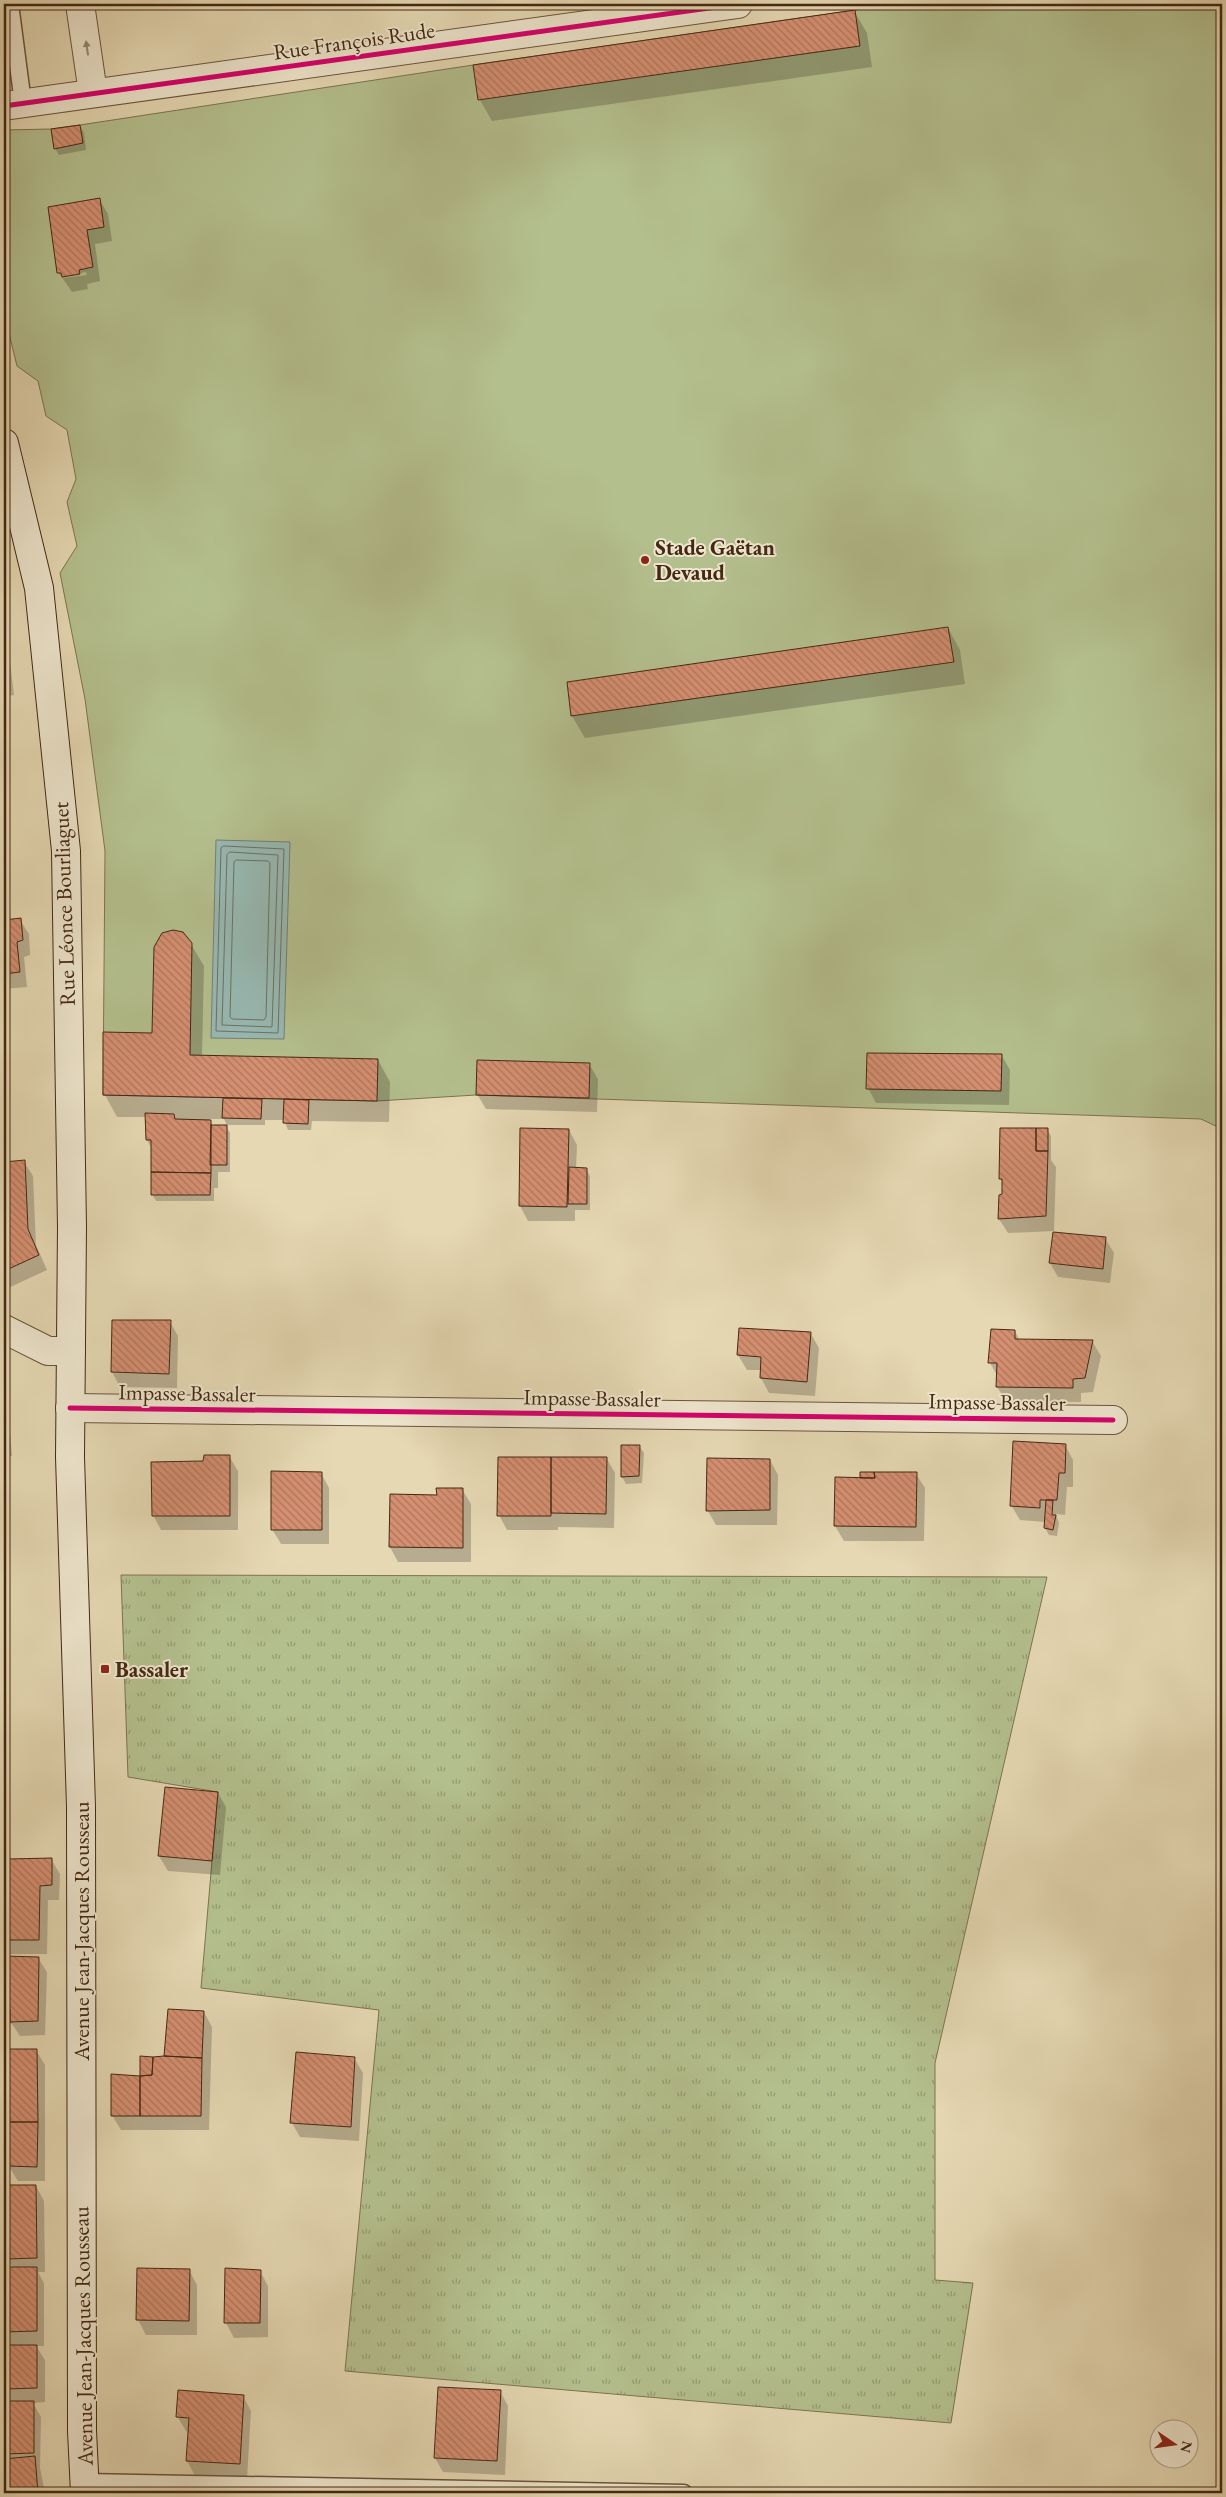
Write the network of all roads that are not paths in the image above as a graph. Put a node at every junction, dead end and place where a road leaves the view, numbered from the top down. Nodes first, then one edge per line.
1 (10, 4) edge
2 (80, 4) edge
3 (738, 4) edge
4 (93, 93) junction
5 (14, 105) edge
6 (4, 443) edge
7 (4, 1330) edge
8 (71, 1360) junction
9 (70, 1408) junction
10 (1113, 1420) dead end
11 (85, 2488) edge
12 (684, 2493) edge

1 - 5 lane
4 -> 2 main road
3 - 4 main road, Rue François Rude
4 - 5 main road, Rue François Rude
6 - 8 main road, Rue Léonce Bourliaguet
7 - 8 main road
8 - 9 main road, Avenue Jean-Jacques Rousseau
9 - 10 main road, Impasse Bassaler
9 - 11 main road, Avenue Jean-Jacques Rousseau
11 - 12 lane

